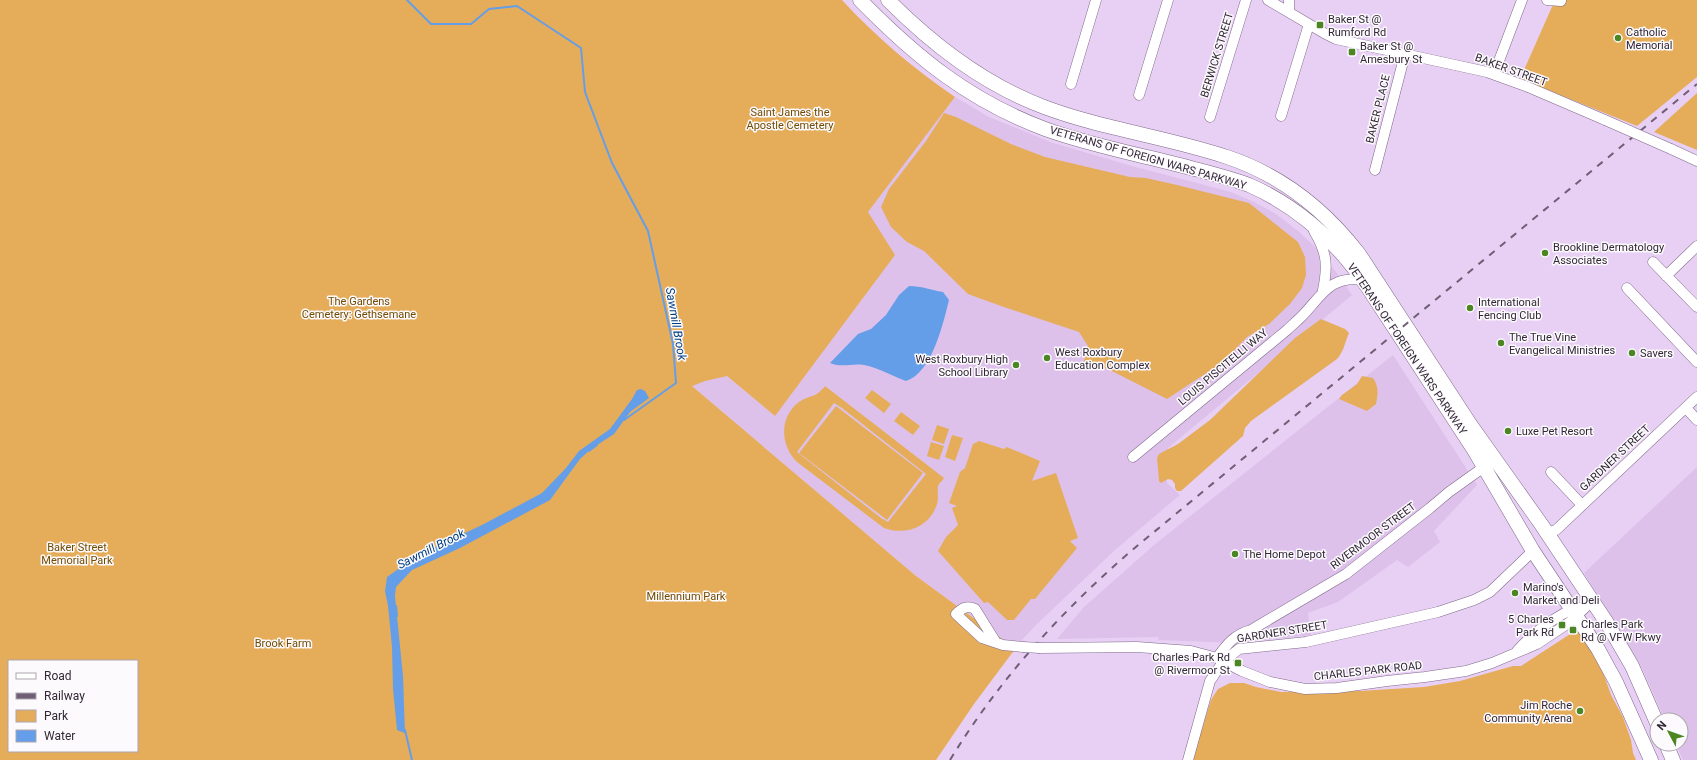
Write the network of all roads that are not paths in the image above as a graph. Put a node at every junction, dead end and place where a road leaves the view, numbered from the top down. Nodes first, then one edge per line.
1 (860, 0) edge
2 (888, 0) edge
3 (1096, 0) edge
4 (1168, 0) edge
5 (1246, 0) edge
6 (1268, 0) edge
7 (1288, 0) edge
8 (1522, 0) edge
9 (1547, 0) edge
10 (1560, 1) dead end
11 (1289, 12) junction
12 (1309, 24) junction
13 (1405, 54) junction
14 (1494, 74) junction
15 (1071, 84) dead end
16 (1139, 95) dead end
17 (1281, 116) dead end
18 (1210, 117) dead end
19 (1121, 130) junction
20 (1116, 149) junction
21 (1697, 161) edge
22 (1375, 170) dead end
23 (1309, 222) junction
24 (1697, 246) edge
25 (1653, 262) dead end
26 (1666, 276) junction
27 (1363, 280) junction
28 (1627, 288) dead end
29 (1324, 290) junction
30 (1697, 307) edge
31 (1697, 362) edge
32 (1697, 397) edge
33 (1686, 408) junction
34 (1697, 420) edge
35 (1133, 457) dead end
36 (1484, 467) junction
37 (1551, 472) dead end
38 (1582, 505) junction
39 (1547, 533) junction
40 (1533, 551) junction
41 (1592, 601) junction
42 (1575, 612) junction
43 (994, 641) dead end
44 (1221, 660) junction
45 (1652, 712) edge
46 (1188, 760) edge
47 (1651, 760) edge

1 - 20 highway, VETERANS OF FOREIGN WARS PARKWAY
2 - 19 highway, VETERANS OF FOREIGN WARS PARKWAY
3 - 15 street
4 - 16 street
5 - 18 street, BERWICK STREET
6 - 11 street, BAKER STREET
7 - 11 street
8 - 14 street
9 - 10 street
11 - 12 street, BAKER STREET
12 - 13 street, BAKER STREET
12 - 17 street
13 - 14 street, BAKER STREET
13 - 22 street, BAKER PLACE
14 - 21 street, BAKER STREET, bridge
19 - 20 highway
19 - 39 highway, VETERANS OF FOREIGN WARS PARKWAY
20 - 23 highway, VETERANS OF FOREIGN WARS PARKWAY
23 - 27 highway, VETERANS OF FOREIGN WARS PARKWAY
23 - 29 street
24 - 26 street
25 - 26 street
26 - 30 street
27 - 29 street, LOUIS PISCITELLI WAY
27 - 36 highway, VETERANS OF FOREIGN WARS PARKWAY
28 - 31 street
29 - 35 street, LOUIS PISCITELLI WAY
32 - 33 street, GARDNER STREET
33 - 34 street
33 - 38 street, GARDNER STREET
36 - 40 highway, VETERANS OF FOREIGN WARS PARKWAY
36 - 44 street, RIVERMOOR STREET
37 - 38 street
38 - 39 street, GARDNER STREET
39 - 41 highway, VETERANS OF FOREIGN WARS PARKWAY
40 - 42 highway, VETERANS OF FOREIGN WARS PARKWAY
40 - 44 street, GARDNER STREET
41 - 42 street, CHARLES PARK ROAD
41 - 45 highway, VETERANS OF FOREIGN WARS PARKWAY
42 - 44 street, CHARLES PARK ROAD
42 - 47 highway, VETERANS OF FOREIGN WARS PARKWAY
43 - 44 street, bridge
44 - 46 street, RIVERMOOR STREET

